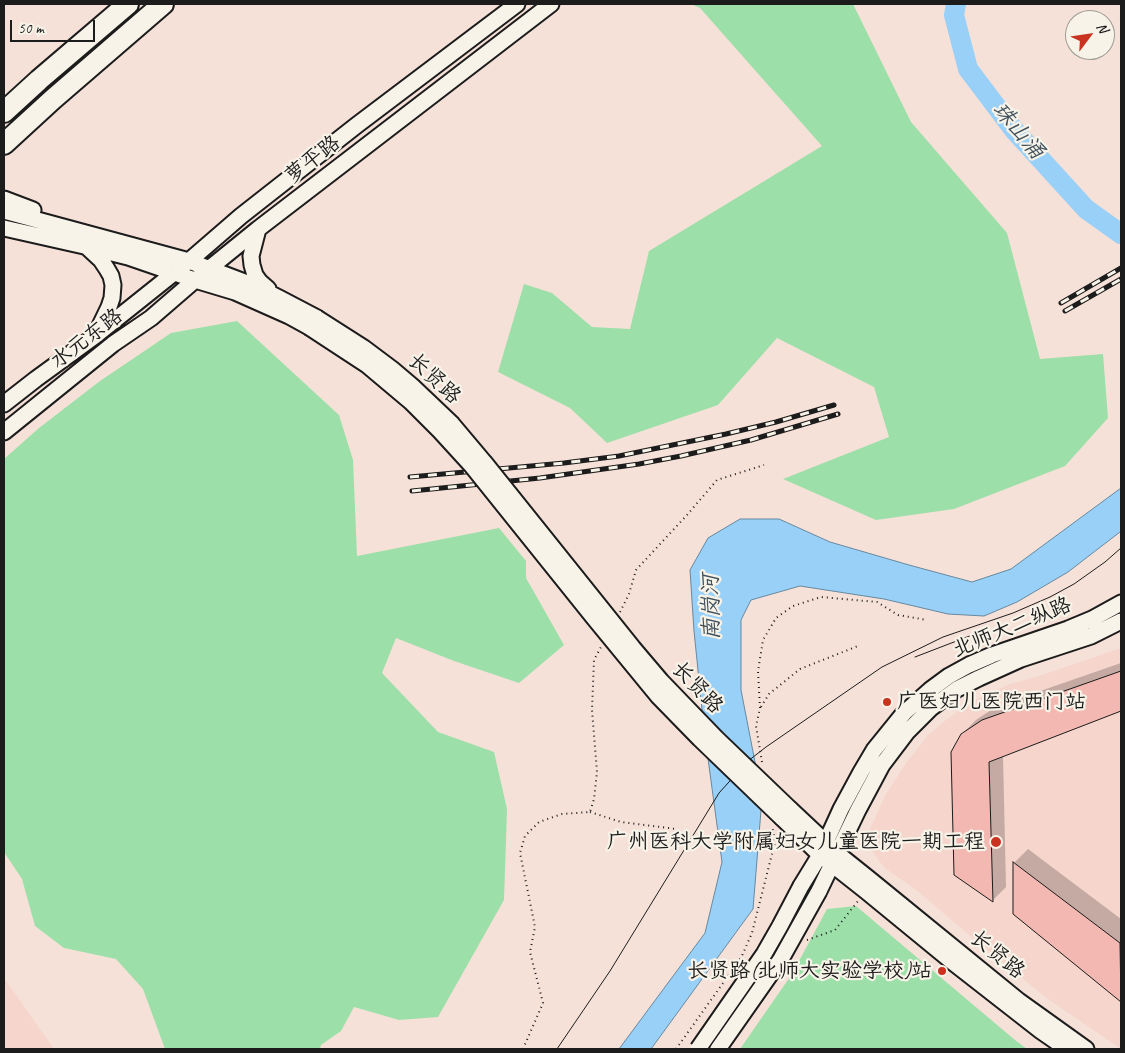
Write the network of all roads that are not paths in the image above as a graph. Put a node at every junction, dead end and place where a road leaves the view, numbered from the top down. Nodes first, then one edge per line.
1 (128, 4) edge
2 (163, 4) edge
3 (517, 4) edge
4 (550, 4) edge
5 (4, 112) edge
6 (4, 144) edge
7 (4, 199) edge
8 (4, 211) edge
9 (4, 228) edge
10 (258, 229) junction
11 (4, 238) edge
12 (128, 244) junction
13 (84, 246) junction
14 (189, 261) junction
15 (209, 268) junction
16 (174, 272) junction
17 (195, 280) junction
18 (279, 298) junction
19 (313, 323) junction
20 (95, 336) junction
21 (4, 404) edge
22 (4, 432) edge
23 (1121, 603) edge
24 (1121, 621) edge
25 (823, 848) junction
26 (835, 859) junction
27 (698, 1049) edge
28 (718, 1049) edge
29 (1067, 1049) edge
30 (1086, 1049) edge

1 - 5 highway
2 - 6 highway
3 - 14 street, 萝平路
4 - 10 street, 萝平路
7 - 12 street
8 - 12 street
9 - 13 street
10 - 15 street, 萝平路
10 - 18 street
11 - 13 street
12 - 14 street
13 - 16 street
13 - 20 street
14 - 15 street
14 - 16 street, 萝平路
15 - 17 street, 萝平路
15 - 18 street
16 - 17 street
16 - 20 street, 水元东路
17 - 19 street
17 - 22 street, 水元东路
18 - 19 street
19 - 25 street, 长贤路, bridge
20 - 21 street, 水元东路
23 - 25 street, 北师大二纵路
24 - 26 street, 北师大二纵路
25 - 26 street, 长贤路
25 - 27 street, 北师大二纵路, bridge
26 - 28 street, 北师大二纵路, bridge
26 - 29 street, 长贤路
26 - 30 street, 长贤路

